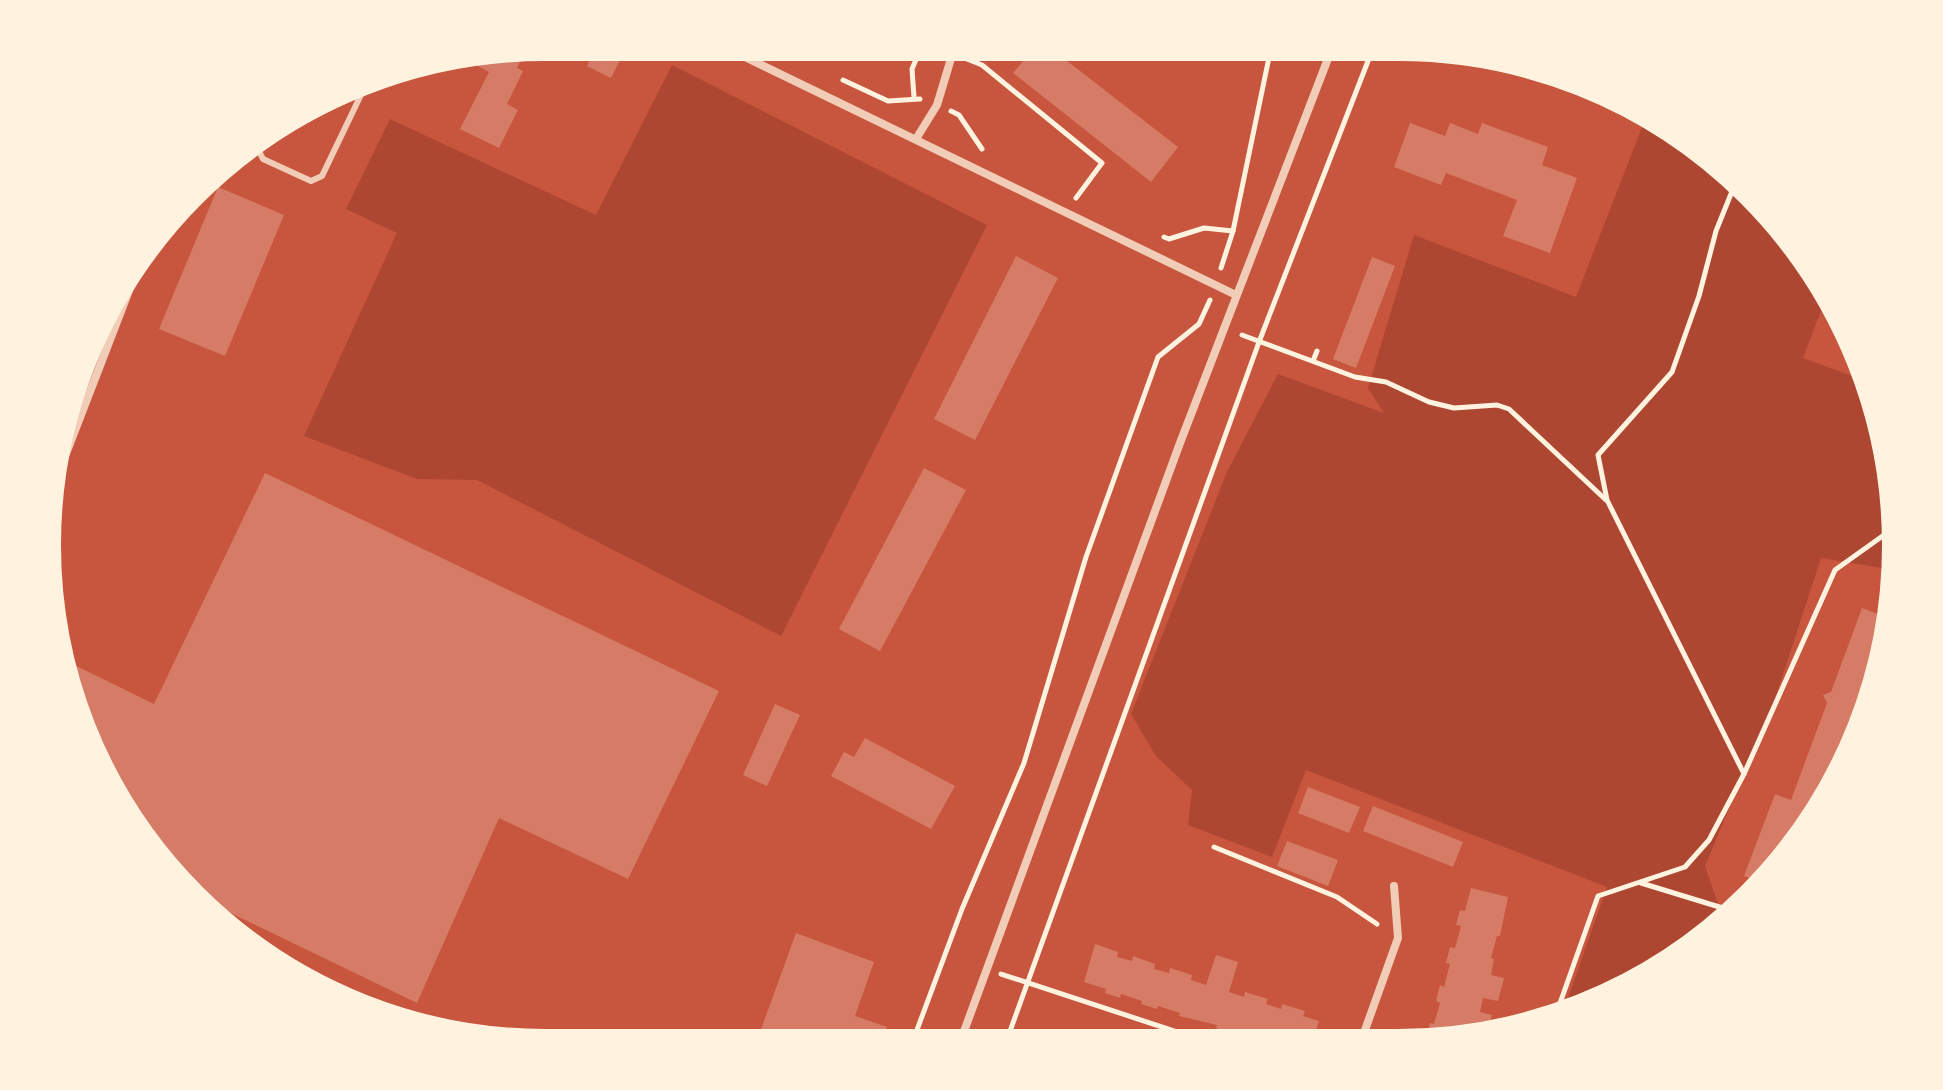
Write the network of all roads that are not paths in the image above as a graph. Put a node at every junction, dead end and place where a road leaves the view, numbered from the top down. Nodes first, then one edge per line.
1 (743, 56) edge
2 (951, 56) edge
3 (1329, 56) edge
4 (363, 91) edge
5 (916, 139) junction
6 (258, 149) edge
7 (132, 284) edge
8 (1236, 295) junction
9 (63, 461) edge
10 (1394, 886) dead end
11 (963, 1034) edge
12 (1364, 1034) edge

1 - 5 street
2 - 5 street
3 - 8 street
4 - 6 lane
5 - 8 street
7 - 9 street
8 - 11 street
10 - 12 street

